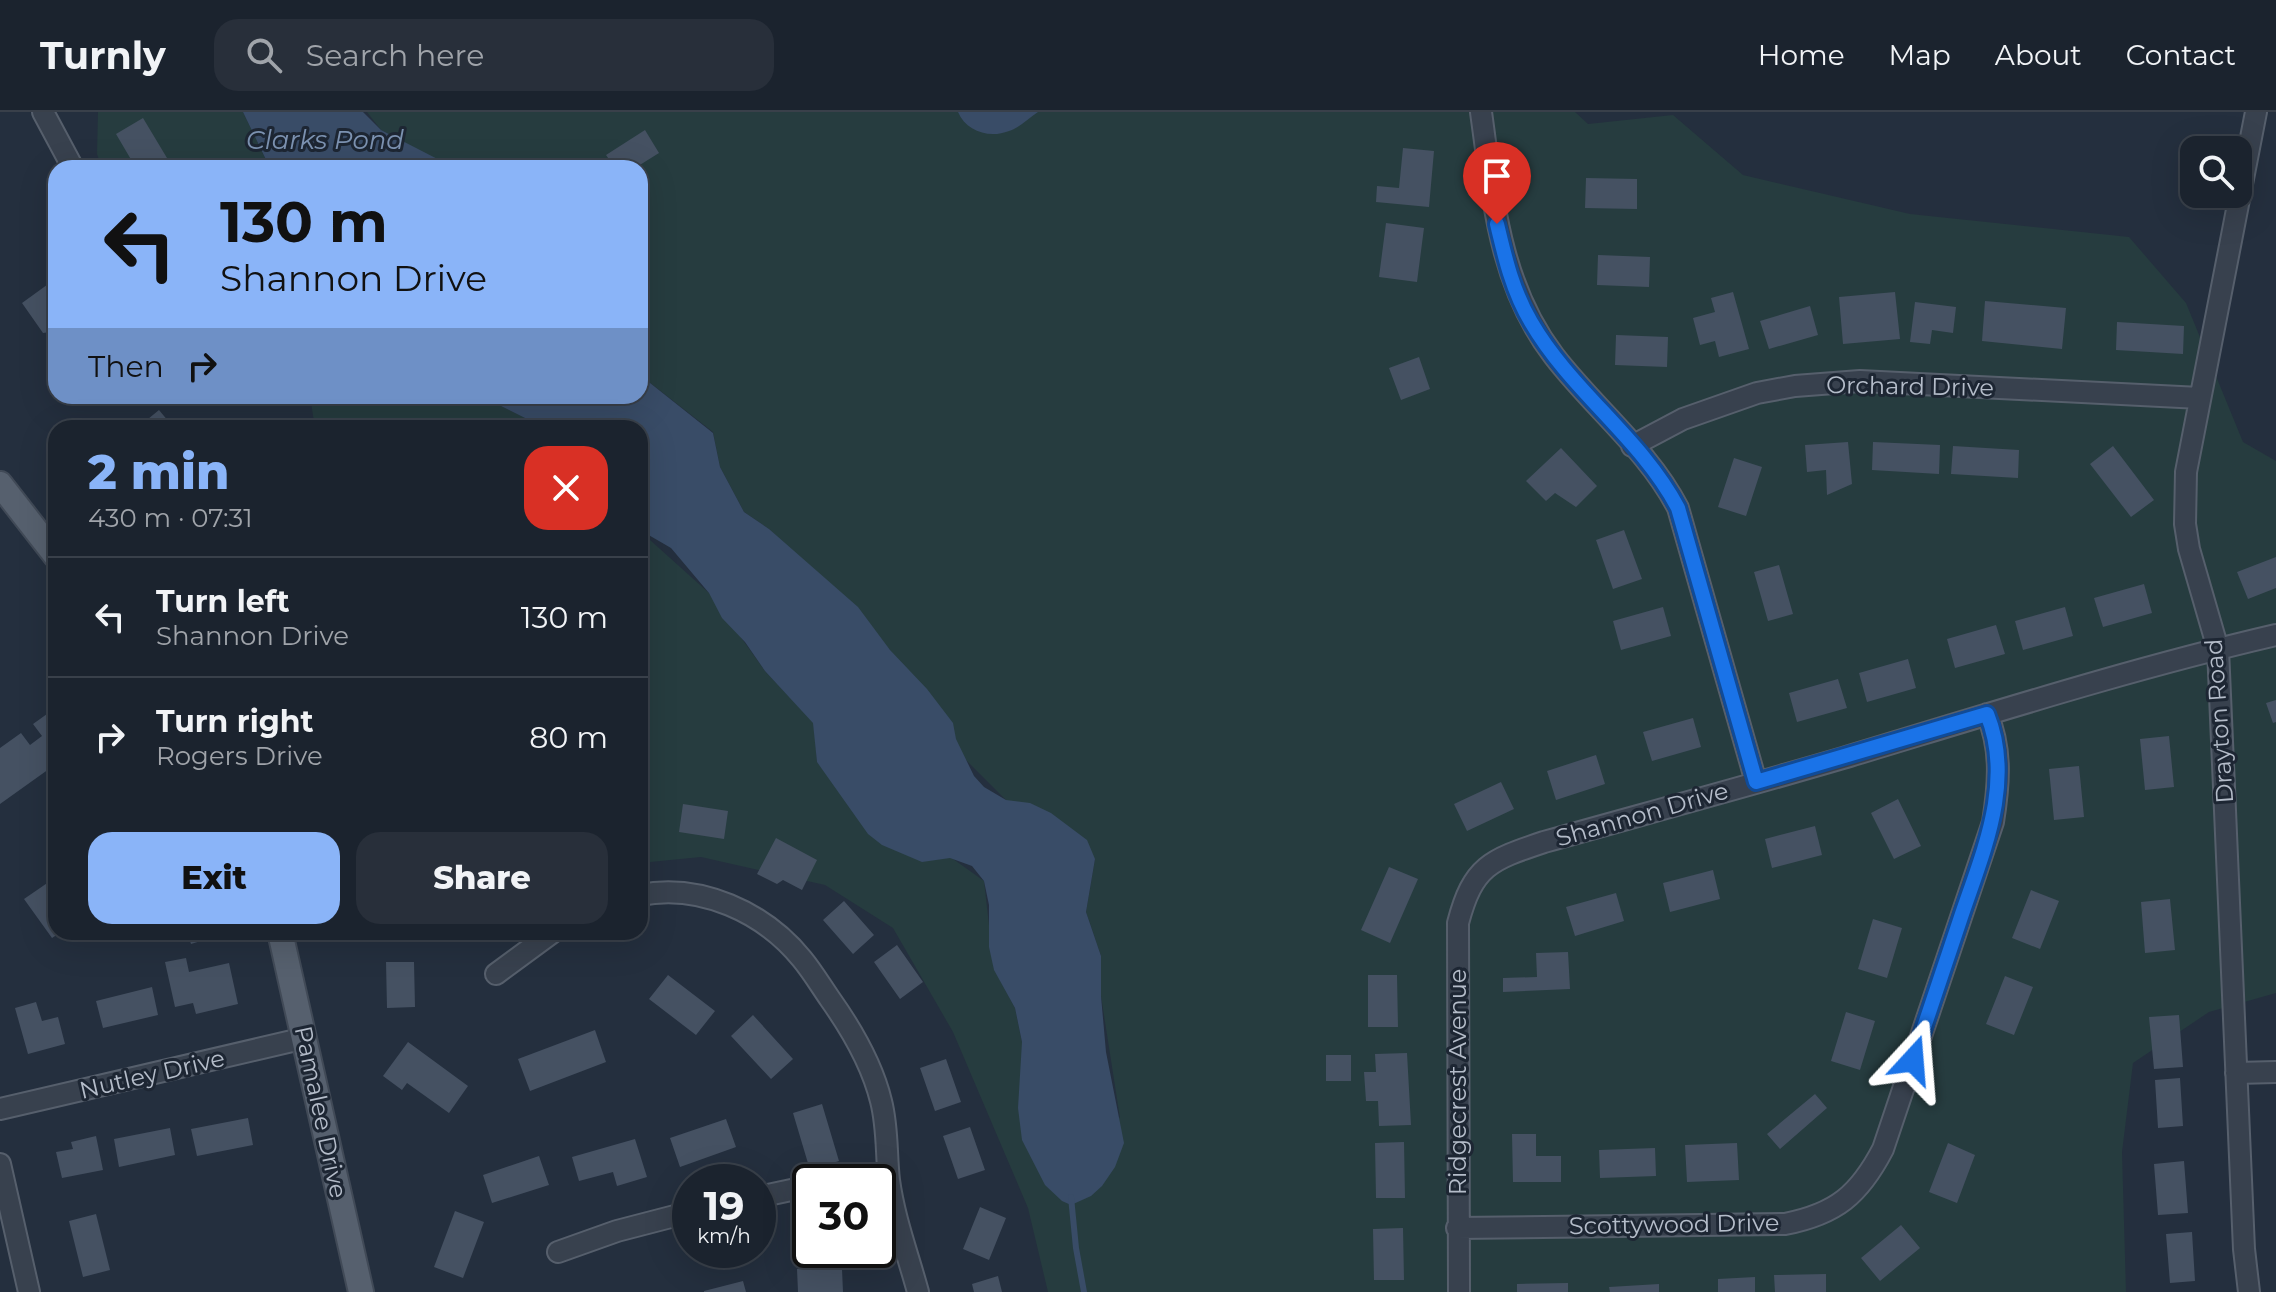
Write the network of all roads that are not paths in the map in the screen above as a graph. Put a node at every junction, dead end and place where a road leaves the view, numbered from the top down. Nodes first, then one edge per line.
1 (43, 112) edge
2 (1481, 112) edge
3 (2256, 112) edge
4 (69, 160) edge
5 (2200, 398) junction
6 (1632, 446) junction
7 (0, 484) edge
8 (48, 546) edge
9 (2276, 635) edge
10 (2218, 649) junction
11 (1987, 714) junction
12 (1756, 782) junction
13 (1476, 876) joint
14 (648, 894) edge
15 (282, 940) edge
16 (542, 940) edge
17 (496, 974) dead end
18 (305, 1038) junction
19 (2276, 1072) edge
20 (2236, 1073) junction
21 (0, 1109) edge
22 (0, 1164) edge
23 (888, 1164) edge
24 (896, 1212) edge
25 (672, 1217) edge
26 (1457, 1228) junction
27 (558, 1252) dead end
28 (29, 1292) edge
29 (361, 1292) edge
30 (918, 1292) edge
31 (1459, 1292) edge
32 (2249, 1292) edge

1 - 4 street
2 - 6 street
3 - 5 street, Drayton Road
5 - 6 street, Orchard Drive
5 - 10 street, Drayton Road
6 - 12 street
7 - 8 main road
9 - 10 street, Shannon Drive
10 - 11 street, Shannon Drive
10 - 20 street, Drayton Road
11 - 12 street, Shannon Drive
11 - 26 street, Scottywood Drive
12 - 13 street, Shannon Drive
13 - 26 street, Ridgecrest Avenue
14 - 23 street
15 - 18 main road, Pamalee Drive
16 - 17 street
18 - 21 street, Nutley Drive
18 - 29 main road, Pamalee Drive
19 - 20 street
20 - 32 street, Drayton Road
22 - 28 street
24 - 30 street
25 - 27 street
26 - 31 street, Ridgecrest Avenue

